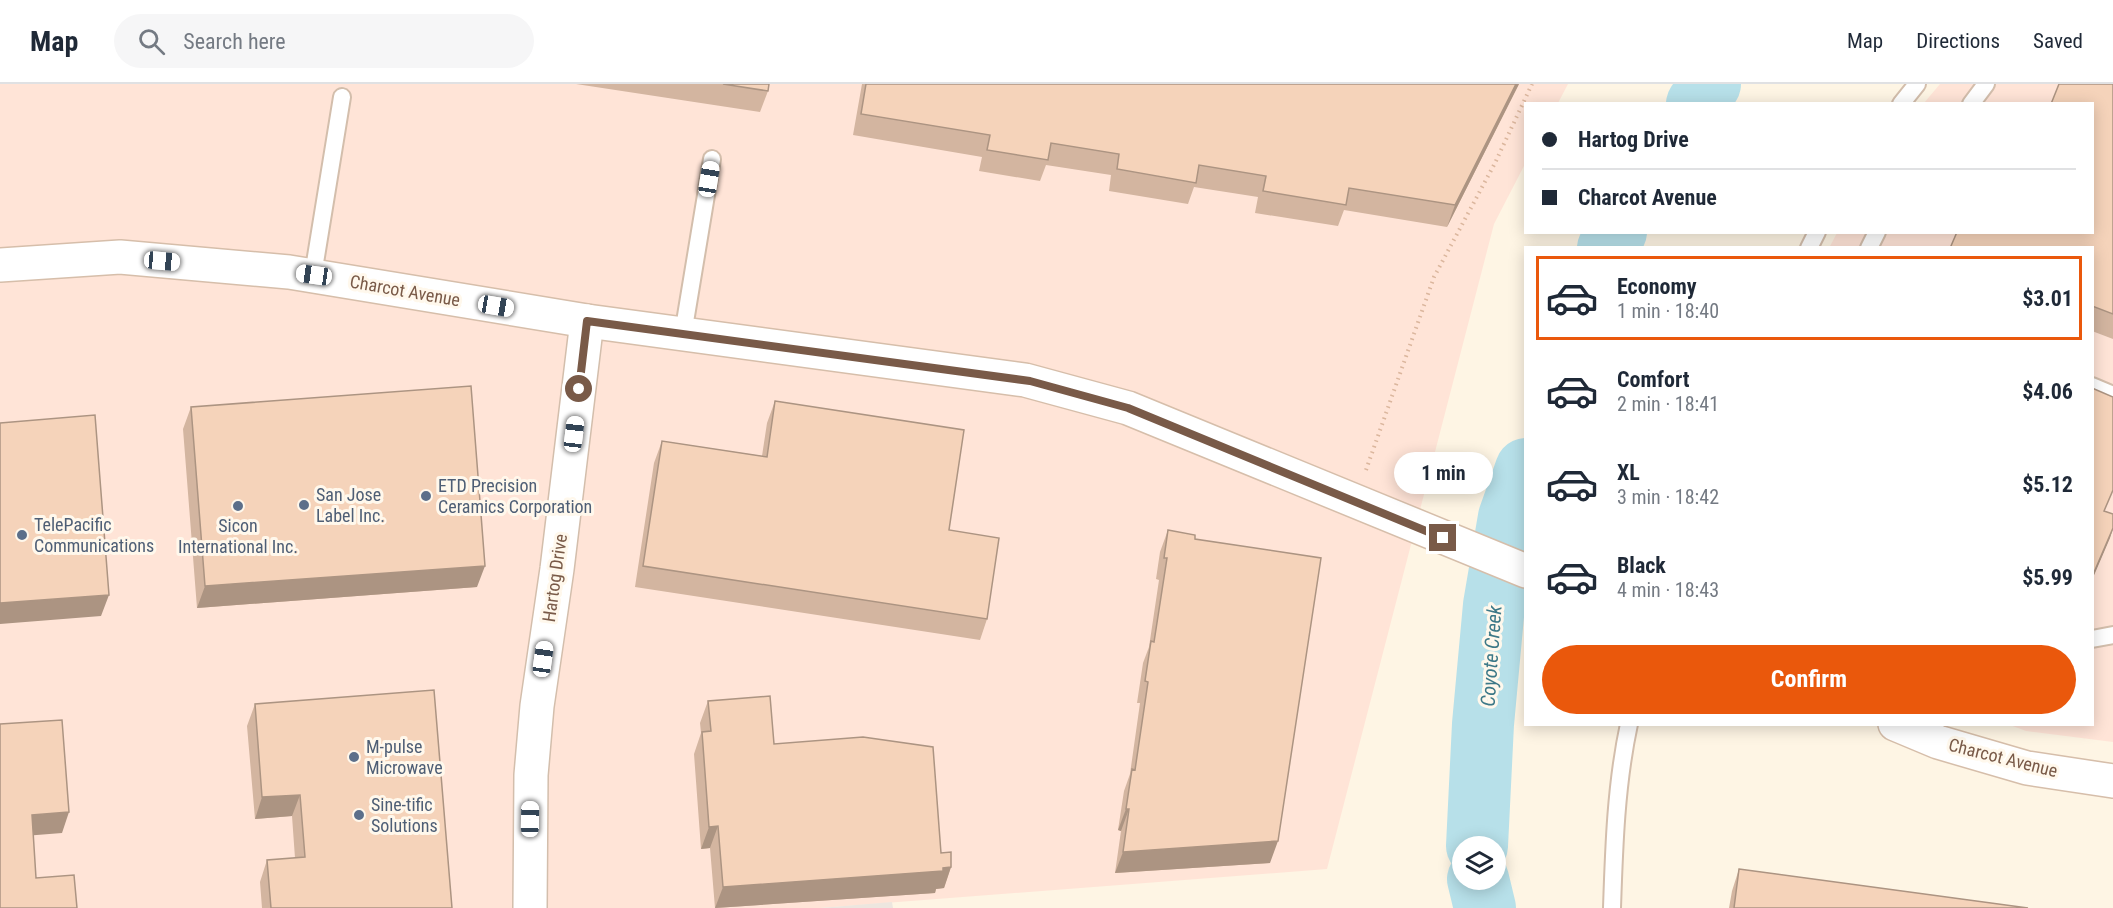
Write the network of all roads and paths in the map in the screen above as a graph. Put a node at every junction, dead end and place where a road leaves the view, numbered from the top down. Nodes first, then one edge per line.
1 (1532, 84) edge
2 (1917, 84) edge
3 (1986, 84) edge
4 (342, 97) dead end
5 (1903, 102) edge
6 (1972, 102) edge
7 (712, 159) dead end
8 (0, 265) edge
9 (314, 275) junction
10 (587, 321) junction
11 (683, 334) junction
12 (2094, 387) edge
13 (2113, 395) edge
14 (1368, 508) junction
15 (1524, 570) edge
16 (2113, 635) edge
17 (2094, 639) edge
18 (1629, 726) edge
19 (1900, 726) edge
20 (2113, 781) edge
21 (530, 908) edge
22 (1612, 908) edge

1 - 14 path
2 - 5 lane
3 - 6 lane
4 - 9 lane
7 - 11 lane
8 - 9 street, Charcot Avenue
9 - 10 street, Charcot Avenue
10 - 11 street, Charcot Avenue
10 - 21 street, Hartog Drive
11 - 14 street, Charcot Avenue
12 - 13 lane
14 - 15 street, Charcot Avenue
16 - 17 lane
18 - 22 lane
19 - 20 street, Charcot Avenue

